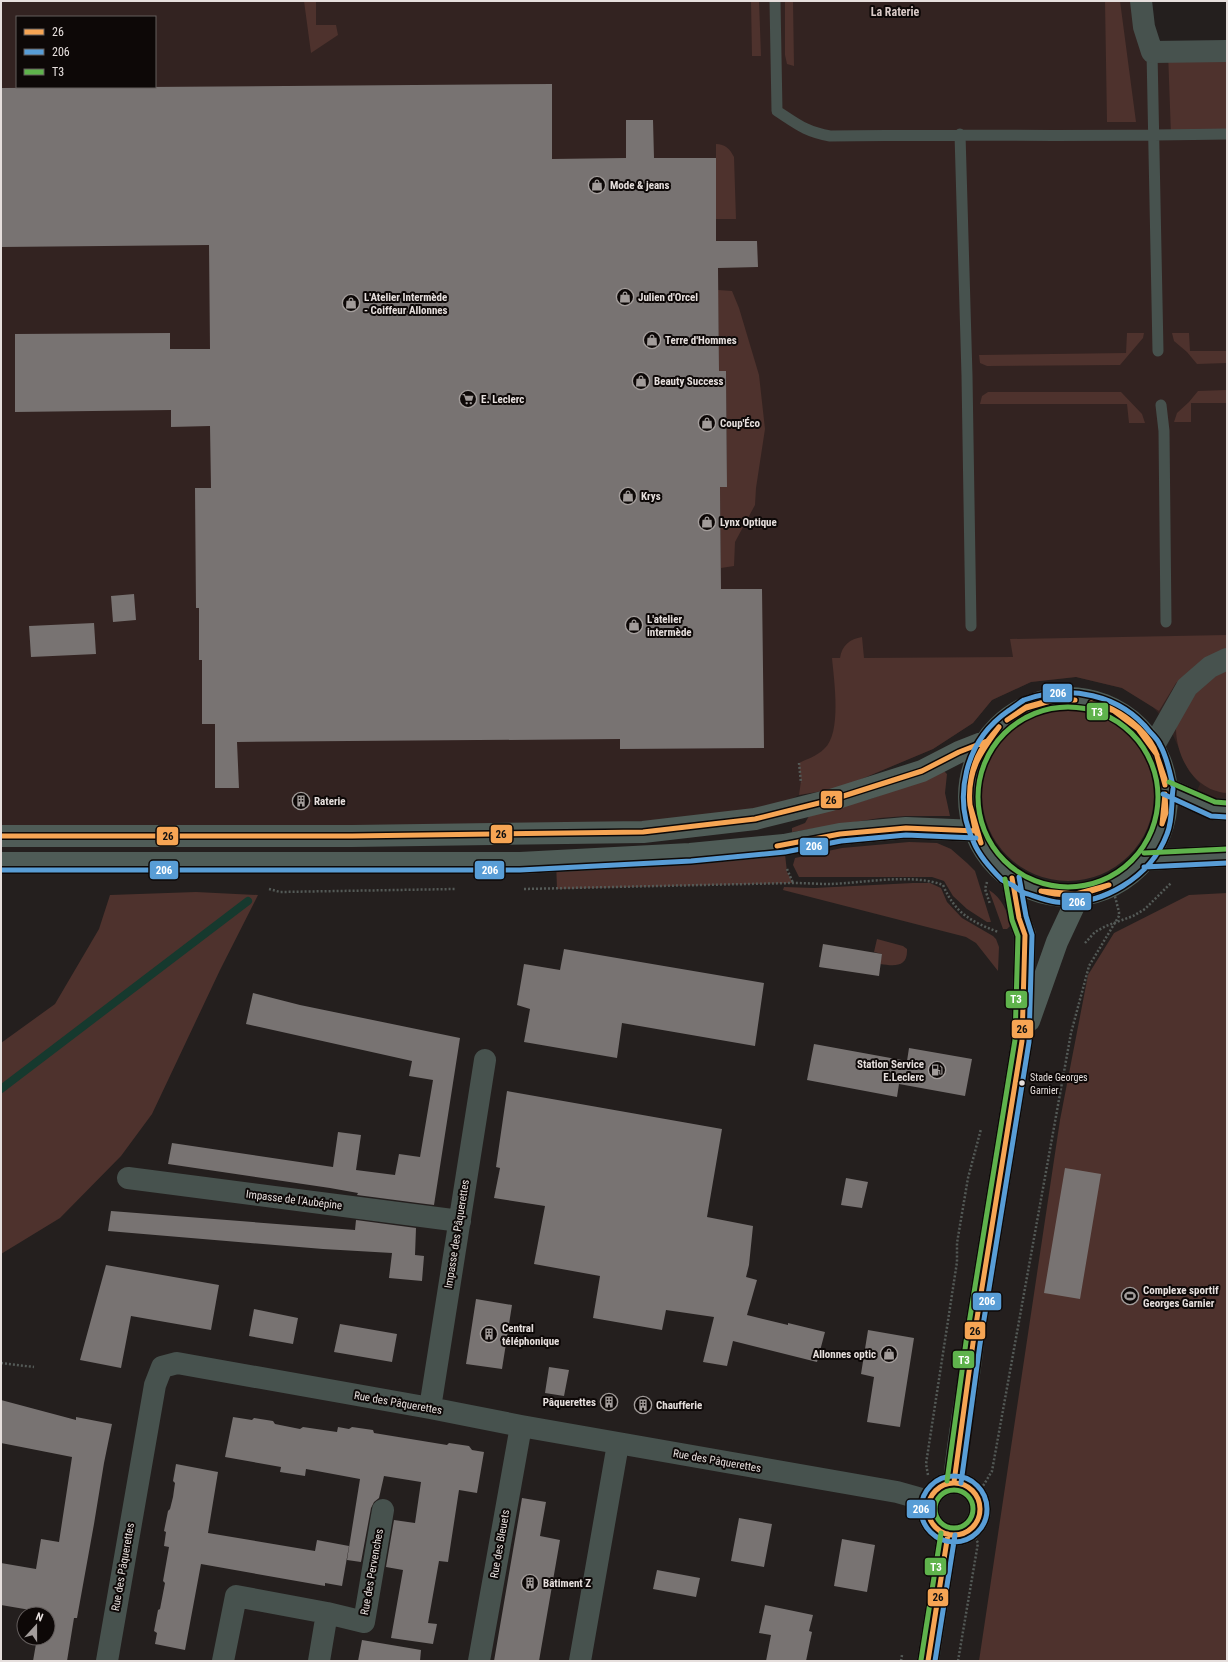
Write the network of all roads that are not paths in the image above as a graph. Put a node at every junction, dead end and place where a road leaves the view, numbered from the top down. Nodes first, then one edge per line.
1 (775, 1) edge
2 (1141, 1) edge
3 (1227, 51) edge
4 (1152, 52) junction
5 (960, 134) junction
6 (1227, 134) edge
7 (1154, 135) junction
8 (1158, 351) dead end
9 (1161, 405) dead end
10 (1166, 622) dead end
11 (971, 626) dead end
12 (1227, 659) edge
13 (987, 741) junction
14 (1153, 747) junction
15 (1166, 788) junction
16 (1227, 810) edge
17 (976, 831) junction
18 (1, 836) edge
19 (1227, 856) edge
20 (1144, 860) junction
21 (1, 863) edge
22 (1012, 878) junction
23 (1079, 895) junction
24 (1022, 1041) junction
25 (485, 1060) dead end
26 (128, 1178) dead end
27 (460, 1221) junction
28 (430, 1408) junction
29 (522, 1426) junction
30 (618, 1444) junction
31 (954, 1482) junction
32 (931, 1497) junction
33 (383, 1510) dead end
34 (948, 1534) junction
35 (327, 1613) junction
36 (112, 1660) edge
37 (223, 1661) edge
38 (319, 1661) edge
39 (479, 1661) edge
40 (580, 1661) edge
41 (928, 1661) edge

1 - 5 lane
2 - 4 street
3 - 4 street
4 - 7 lane
5 - 7 lane
5 - 11 lane
6 - 7 lane
7 - 8 lane
9 - 10 lane
12 - 14 street
13 - 14 main road
13 - 17 main road
13 - 18 main road
14 - 15 main road
15 - 16 main road
15 - 20 main road
17 - 21 main road
17 - 22 main road
19 - 20 main road
20 - 23 main road
22 - 23 main road
22 - 24 main road
23 - 24 main road
24 - 31 main road
25 - 27 street, Impasse des Pâquerettes
26 - 27 street, Impasse de l'Aubépine
27 - 28 street, Impasse des Pâquerettes
28 - 29 street, Rue des Pâquerettes
28 - 36 street, Rue des Pâquerettes
29 - 30 street, Rue des Pâquerettes
29 - 39 street, Rue des Bleuets
30 - 32 street, Rue des Pâquerettes
30 - 40 street
31 - 32 main road
31 - 34 main road
32 - 34 main road
33 - 35 street, Rue des Pervenches
34 - 41 main road
35 - 37 street, Rue des Pervenches
35 - 38 street

